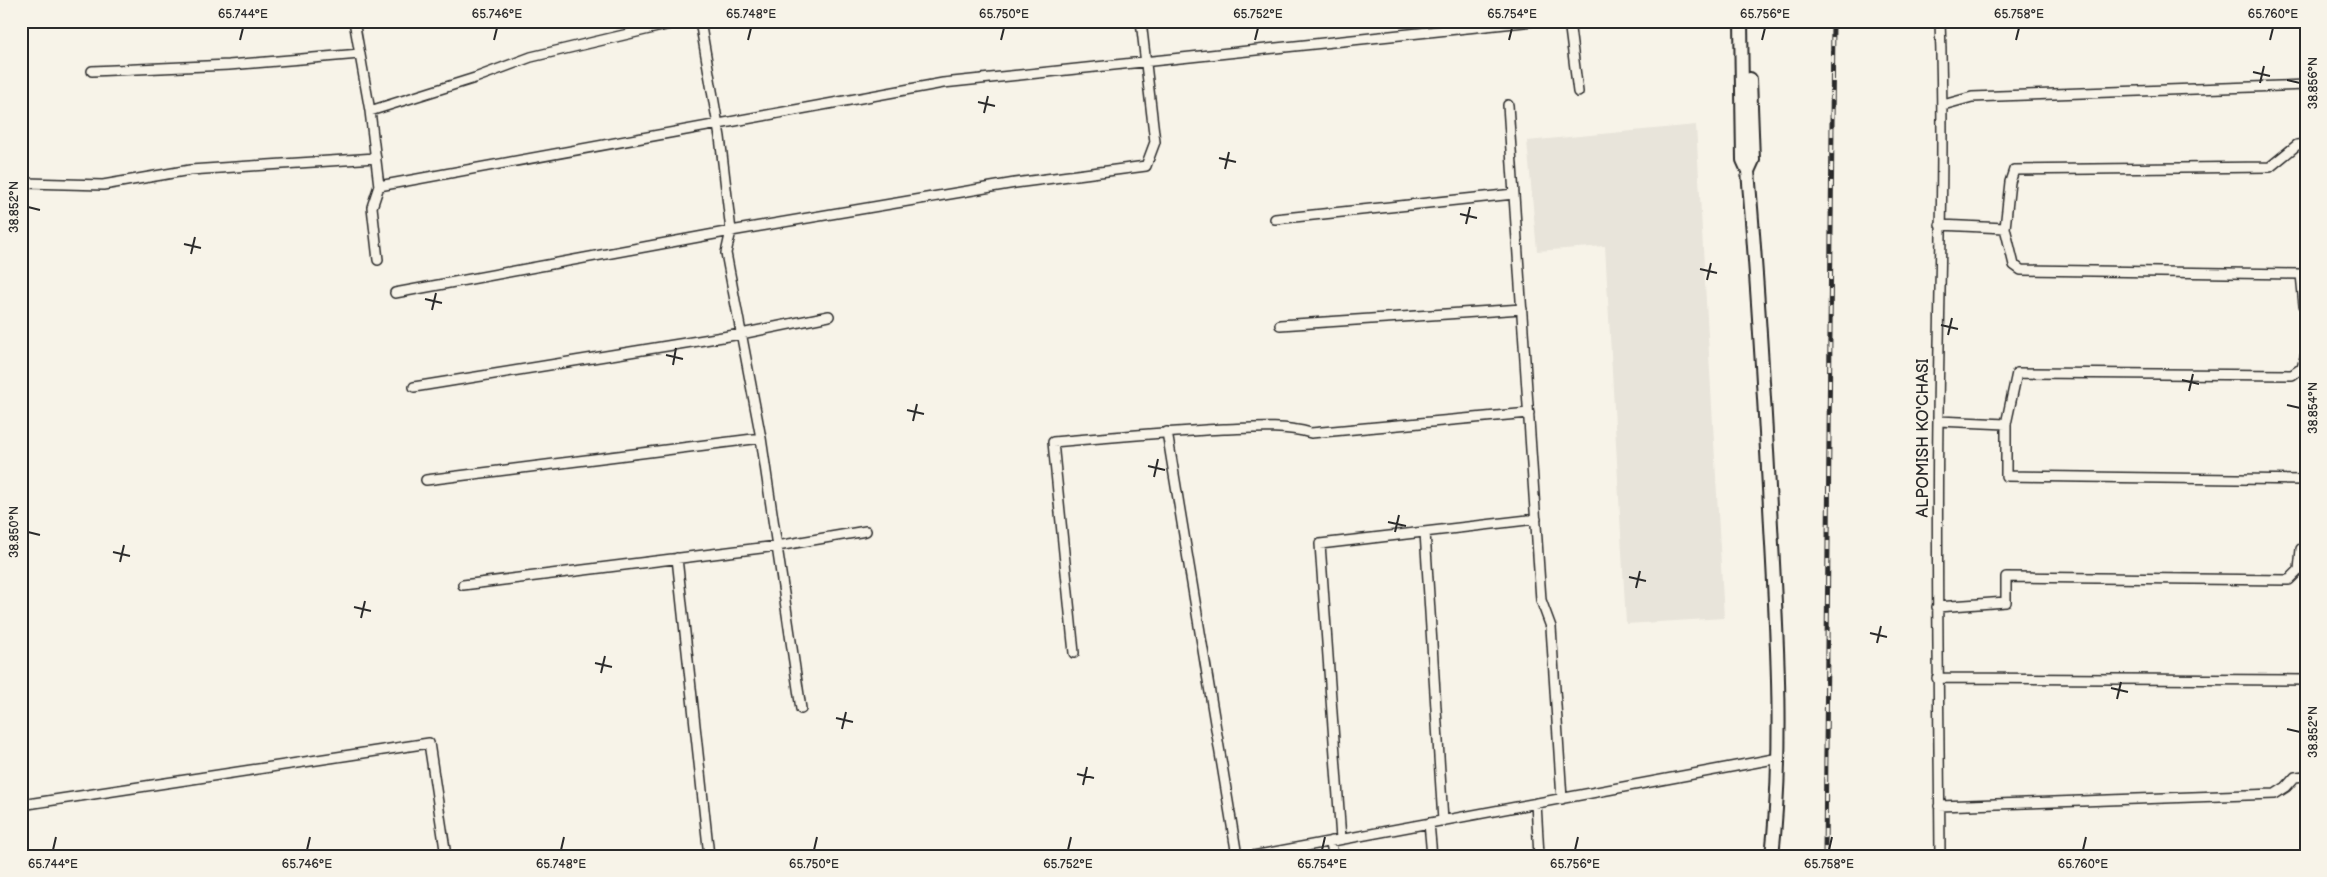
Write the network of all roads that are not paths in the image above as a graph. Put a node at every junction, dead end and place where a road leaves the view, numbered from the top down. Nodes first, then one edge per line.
1 (354, 21) edge
2 (683, 21) edge
3 (700, 21) edge
4 (1141, 21) edge
5 (1533, 21) edge
6 (1569, 21) edge
7 (1741, 21) edge
8 (1749, 21) edge
9 (1940, 21) edge
10 (360, 54) junction
11 (1146, 62) junction
12 (92, 71) dead end
13 (2306, 85) edge
14 (1578, 92) dead end
15 (1508, 105) dead end
16 (1943, 105) junction
17 (370, 111) junction
18 (718, 126) junction
19 (2306, 144) edge
20 (376, 158) junction
21 (1748, 171) junction
22 (26, 183) dead end
23 (379, 186) junction
24 (1514, 194) junction
25 (1275, 219) dead end
26 (1940, 225) junction
27 (2005, 228) junction
28 (731, 231) junction
29 (378, 260) dead end
30 (394, 293) dead end
31 (2306, 305) edge
32 (1522, 309) junction
33 (829, 316) dead end
34 (1280, 325) dead end
35 (741, 334) junction
36 (2306, 354) edge
37 (414, 387) dead end
38 (1529, 413) junction
39 (1938, 422) junction
40 (2006, 424) junction
41 (1166, 432) junction
42 (761, 438) junction
43 (426, 480) dead end
44 (2306, 480) edge
45 (1536, 519) junction
46 (866, 531) dead end
47 (1425, 532) junction
48 (2306, 544) edge
49 (777, 546) junction
50 (677, 558) junction
51 (463, 585) dead end
52 (1937, 607) junction
53 (1074, 653) dead end
54 (1937, 678) junction
55 (2306, 680) edge
56 (801, 709) dead end
57 (1779, 758) junction
58 (2306, 776) edge
59 (1562, 799) junction
60 (1536, 803) junction
61 (21, 805) edge
62 (1940, 806) junction
63 (1443, 821) junction
64 (1429, 823) junction
65 (1341, 839) junction
66 (1331, 841) junction
67 (446, 856) edge
68 (709, 856) edge
69 (1237, 856) edge
70 (1253, 856) edge
71 (1333, 856) edge
72 (1432, 856) edge
73 (1539, 856) edge
74 (1772, 856) edge
75 (1940, 856) edge

1 - 10 street
2 - 17 street
3 - 18 street
4 - 11 street
5 - 11 street
6 - 14 street
7 - 21 main road
8 - 21 main road
9 - 16 street, ALPOMISH KO'CHASI
10 - 12 street
10 - 17 street
11 - 18 street
11 - 28 street
13 - 16 street
15 - 24 street
16 - 26 street, ALPOMISH KO'CHASI
17 - 20 street
18 - 23 street
18 - 28 street
19 - 27 street
20 - 22 street
20 - 23 street
21 - 57 main road
23 - 29 street
24 - 25 street
24 - 32 street
26 - 27 street
26 - 39 street, ALPOMISH KO'CHASI
27 - 31 street
28 - 30 street
28 - 35 street
32 - 34 street
32 - 38 street
33 - 35 street
35 - 37 street
35 - 42 street
36 - 40 street
38 - 41 street
38 - 45 street
39 - 40 street
39 - 52 street, ALPOMISH KO'CHASI
40 - 44 street
41 - 53 street
41 - 69 street
42 - 43 street
42 - 49 street
45 - 47 street
45 - 59 street
46 - 49 street
47 - 63 street
47 - 65 street
48 - 52 street
49 - 50 street
49 - 56 street
50 - 51 street
50 - 68 street
52 - 54 street, ALPOMISH KO'CHASI
54 - 55 street
54 - 62 street, ALPOMISH KO'CHASI
57 - 59 street
57 - 74 main road
58 - 62 street
59 - 60 street
60 - 63 street
60 - 73 street
61 - 67 street
62 - 75 street, ALPOMISH KO'CHASI
63 - 64 street
64 - 65 street
64 - 72 street
65 - 66 street
66 - 70 street
66 - 71 street

